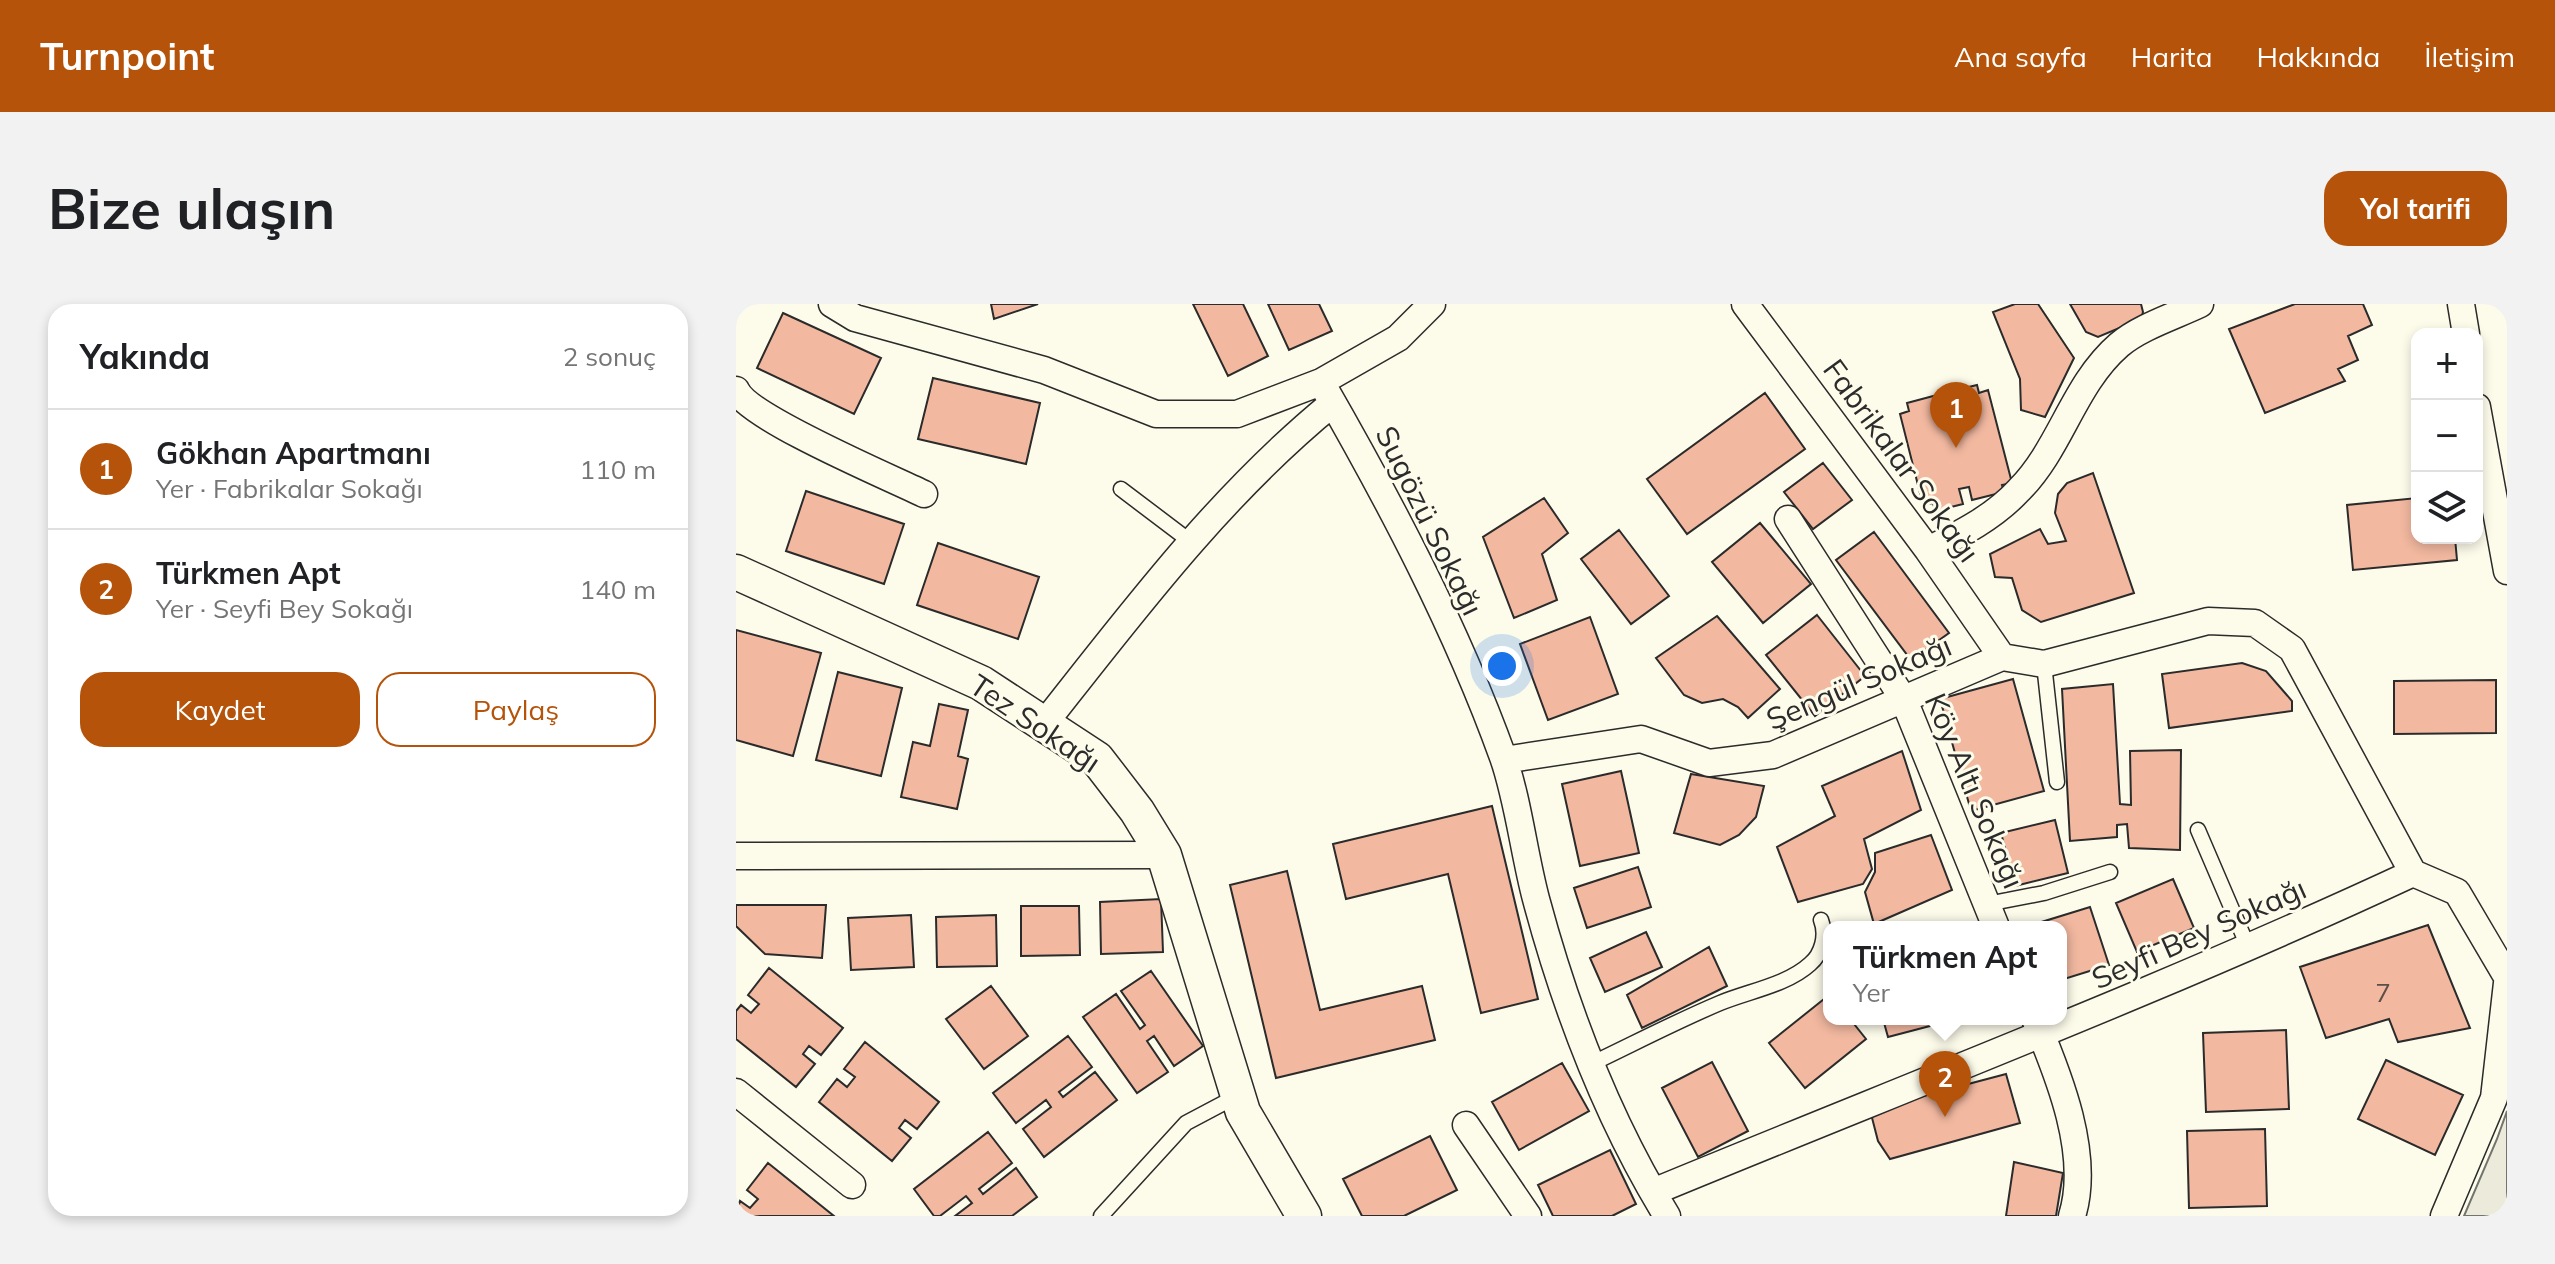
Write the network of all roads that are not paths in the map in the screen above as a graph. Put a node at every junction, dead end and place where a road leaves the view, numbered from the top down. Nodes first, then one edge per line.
1 (832, 304) edge
2 (1432, 304) edge
3 (1745, 304) edge
4 (2200, 304) edge
5 (2461, 304) edge
6 (2465, 328) edge
7 (736, 390) edge
8 (1327, 393) junction
9 (2483, 439) edge
10 (1121, 489) dead end
11 (924, 494) dead end
12 (1788, 519) dead end
13 (1191, 542) junction
14 (1928, 550) junction
15 (2507, 567) edge
16 (736, 572) edge
17 (2002, 657) junction
18 (2044, 664) junction
19 (1904, 700) junction
20 (1044, 724) junction
21 (1504, 760) junction
22 (2057, 782) dead end
23 (2198, 830) dead end
24 (1164, 855) junction
25 (736, 856) edge
26 (2110, 872) dead end
27 (2413, 873) junction
28 (1991, 916) edge
29 (1821, 920) dead end
30 (1823, 927) edge
31 (1823, 936) edge
32 (2249, 949) junction
33 (2507, 977) edge
34 (2507, 983) edge
35 (2067, 1017) edge
36 (2039, 1028) edge
37 (2504, 1043) edge
38 (1593, 1063) junction
39 (736, 1092) edge
40 (1237, 1095) junction
41 (1466, 1125) dead end
42 (852, 1185) dead end
43 (1653, 1192) junction
44 (1101, 1216) edge
45 (1304, 1216) edge
46 (1528, 1216) edge
47 (1667, 1216) edge
48 (2072, 1216) edge
49 (2444, 1216) edge

1 - 8 street
2 - 8 street
3 - 14 street, Fabrikalar Sokağı
4 - 14 street
5 - 6 street
7 - 11 street
8 - 13 street
8 - 21 street, Sugözü Sokağı
9 - 15 street
10 - 13 lane
12 - 19 street, Köy Altı Sokağı
13 - 20 street
14 - 17 street, Fabrikalar Sokağı
16 - 20 street, Tez Sokağı
17 - 18 street
17 - 19 street, Şengül Sokağı
18 - 22 lane
18 - 27 street
19 - 21 street, Şengül Sokağı
19 - 28 street, Köy Altı Sokağı
20 - 24 street, Tez Sokağı
21 - 38 street, Sugözü Sokağı
23 - 32 lane
24 - 25 street
24 - 40 street, Tez Sokağı
26 - 28 lane
27 - 32 street, Seyfi Bey Sokağı
27 - 33 street
29 - 30 lane
31 - 38 lane
32 - 35 street, Seyfi Bey Sokağı
34 - 37 street
36 - 43 street, Seyfi Bey Sokağı
36 - 48 street
37 - 49 street
38 - 43 street, Sugözü Sokağı
39 - 42 street
40 - 44 lane
40 - 45 street, Tez Sokağı
41 - 46 street
43 - 47 street, Sugözü Sokağı

